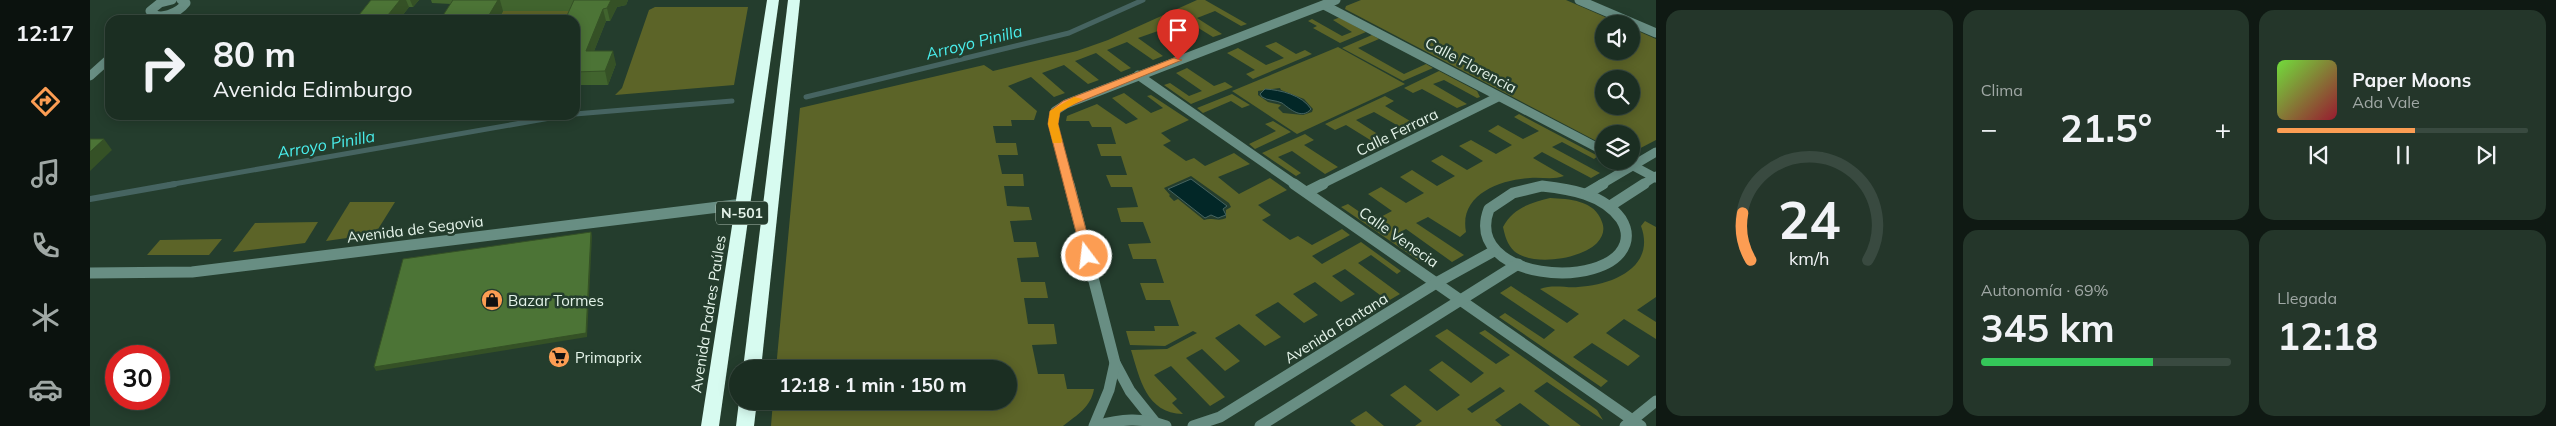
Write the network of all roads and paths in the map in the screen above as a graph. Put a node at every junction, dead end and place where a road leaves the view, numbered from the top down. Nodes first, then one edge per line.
1 (172, 0) edge
2 (184, 0) edge
3 (773, 0) edge
4 (794, 0) edge
5 (1336, 0) edge
6 (1579, 0) edge
7 (158, 1) edge
8 (1324, 5) junction
9 (153, 15) edge
10 (164, 15) edge
11 (1656, 33) edge
12 (105, 62) edge
13 (1138, 75) junction
14 (90, 76) edge
15 (1498, 97) junction
16 (1595, 146) edge
17 (1656, 152) edge
18 (1640, 162) edge
19 (1640, 169) edge
20 (1626, 170) edge
21 (1656, 177) edge
22 (1307, 192) junction
23 (1586, 194) junction
24 (743, 204) junction
25 (1610, 206) junction
26 (1494, 251) junction
27 (1518, 264) junction
28 (90, 273) edge
29 (1436, 283) junction
30 (1460, 300) junction
31 (753, 360) edge
32 (1115, 363) junction
33 (1656, 401) edge
34 (747, 410) edge
35 (1160, 423) edge
36 (1633, 424) edge
37 (710, 426) edge
38 (745, 426) edge
39 (1095, 426) edge
40 (1193, 426) edge
41 (1260, 426) edge

1 - 7 street
2 - 10 street
3 - 24 highway, Avenida Padres Paúles / N-501
4 - 31 highway, N-501
5 - 8 street
6 - 11 street
7 - 9 street
8 - 13 street
8 - 15 street, Calle Florencia
12 - 14 street
13 - 22 street, Calle Venecia
13 - 32 street
15 - 16 street, Calle Florencia
15 - 22 street, Calle Ferrara
17 - 18 street
19 - 21 street
20 - 23 street
21 - 25 street
22 - 29 street, Calle Venecia
23 - 25 street
23 - 26 street
24 - 28 street, Avenida de Segovia
24 - 37 highway, Avenida Padres Paúles / N-501
25 - 27 street
26 - 27 street
26 - 29 street, Avenida Fontana
27 - 30 street
29 - 30 street, Calle Venecia
29 - 40 street, Avenida Fontana
30 - 36 street, Calle Venecia
30 - 41 street
32 - 35 street
32 - 39 street
33 - 36 street
34 - 38 highway
35 - 39 street

